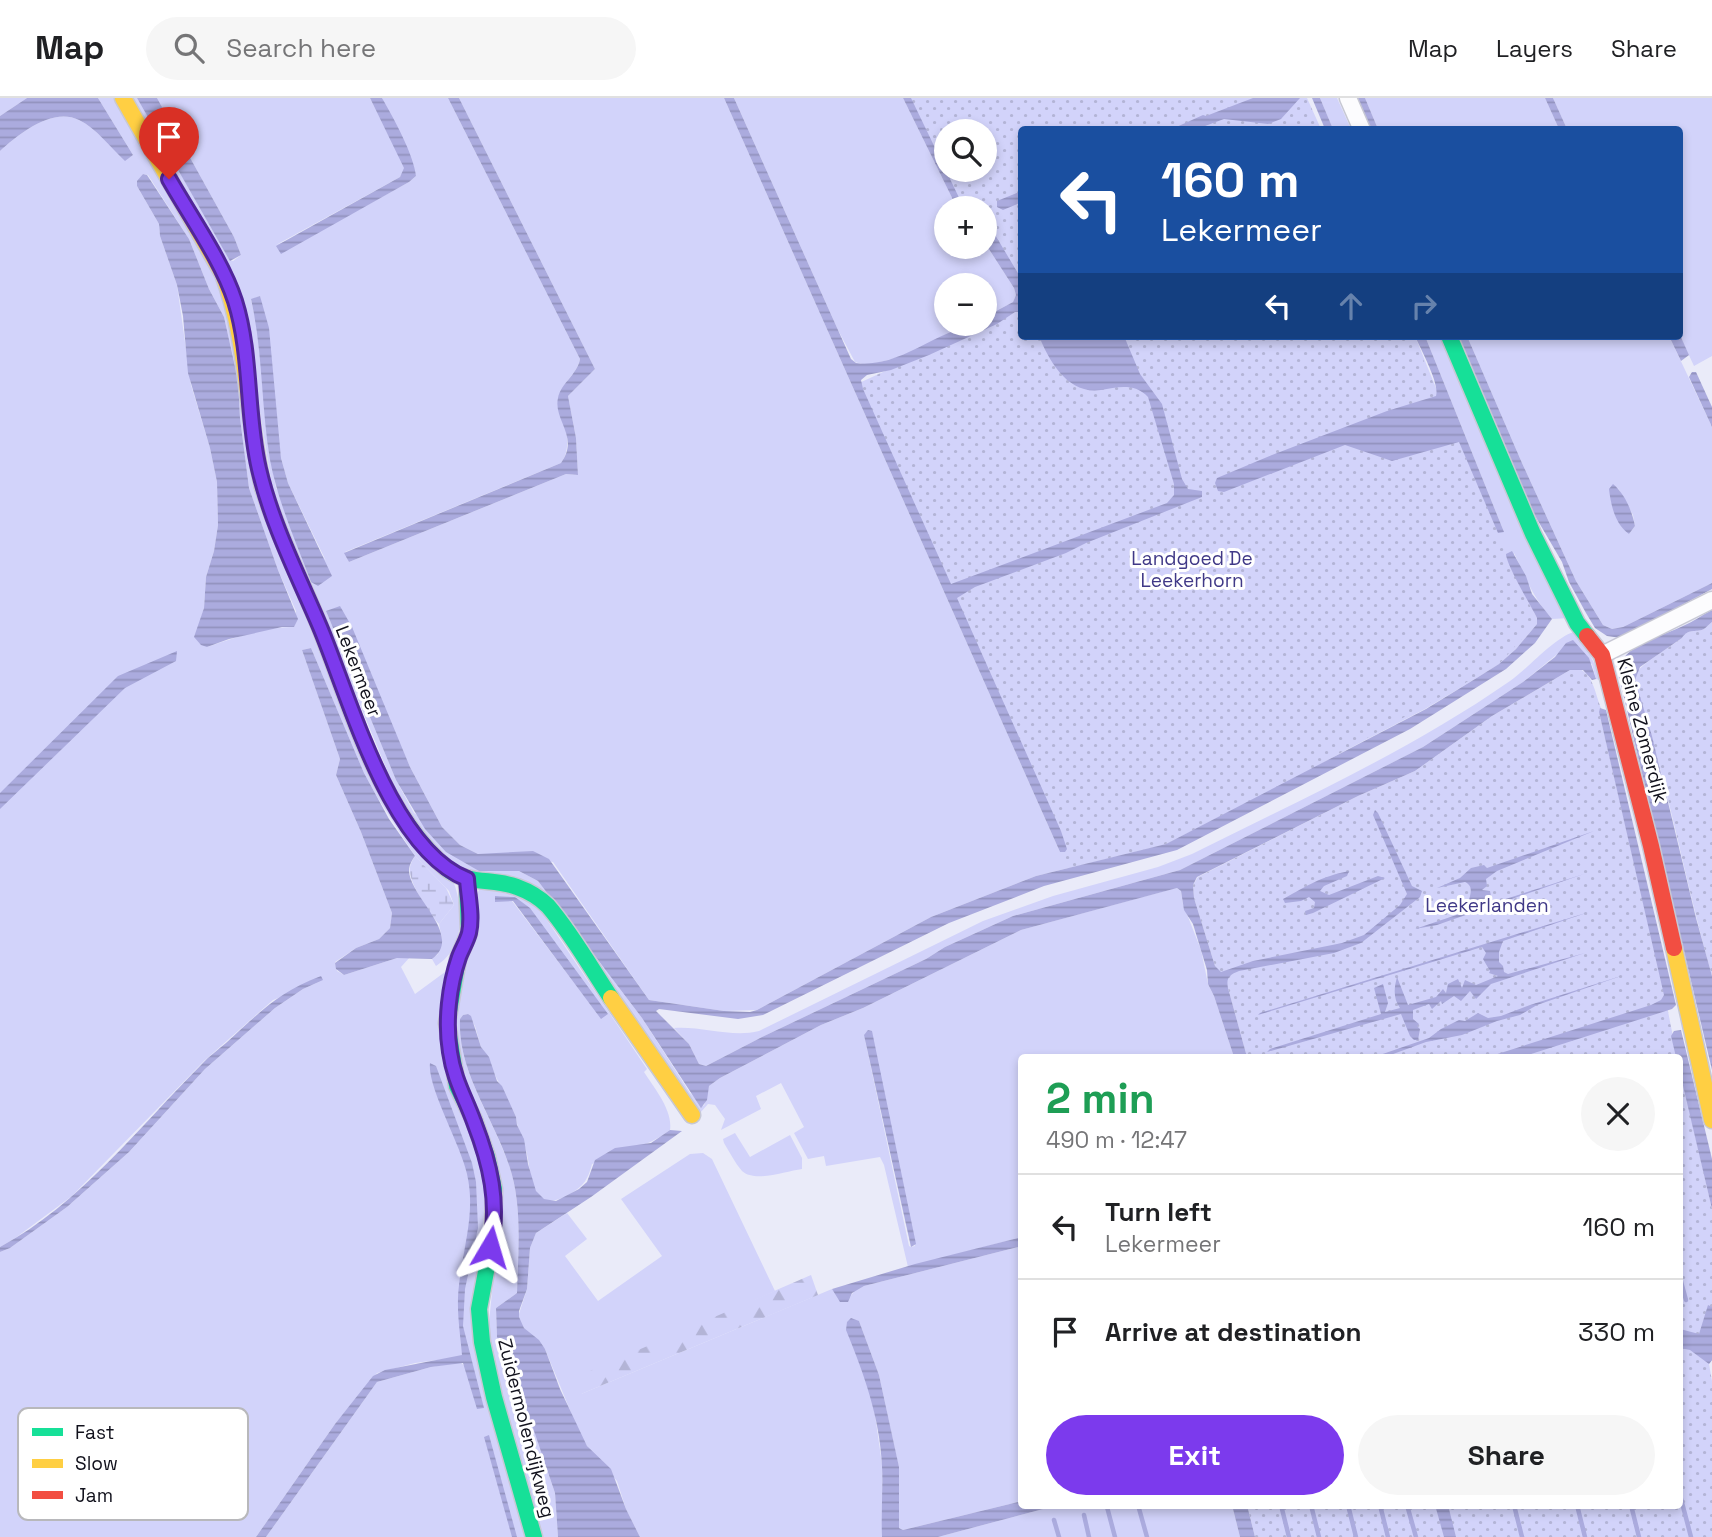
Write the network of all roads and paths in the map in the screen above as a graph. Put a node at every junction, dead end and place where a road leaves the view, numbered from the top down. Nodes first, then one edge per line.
1 (123, 98) edge
2 (1348, 98) edge
3 (1360, 126) edge
4 (1451, 340) edge
5 (1712, 600) edge
6 (1602, 654) junction
7 (467, 879) junction
8 (692, 1115) dead end
9 (1712, 1121) edge
10 (534, 1537) edge

1 - 7 street, Lekermeer
2 - 3 street
4 - 6 street, Kleine Zomerdijk
5 - 6 street
6 - 9 street, Kleine Zomerdijk
7 - 8 street, Lekermeer
7 - 10 street, Zuidermolendijkweg

